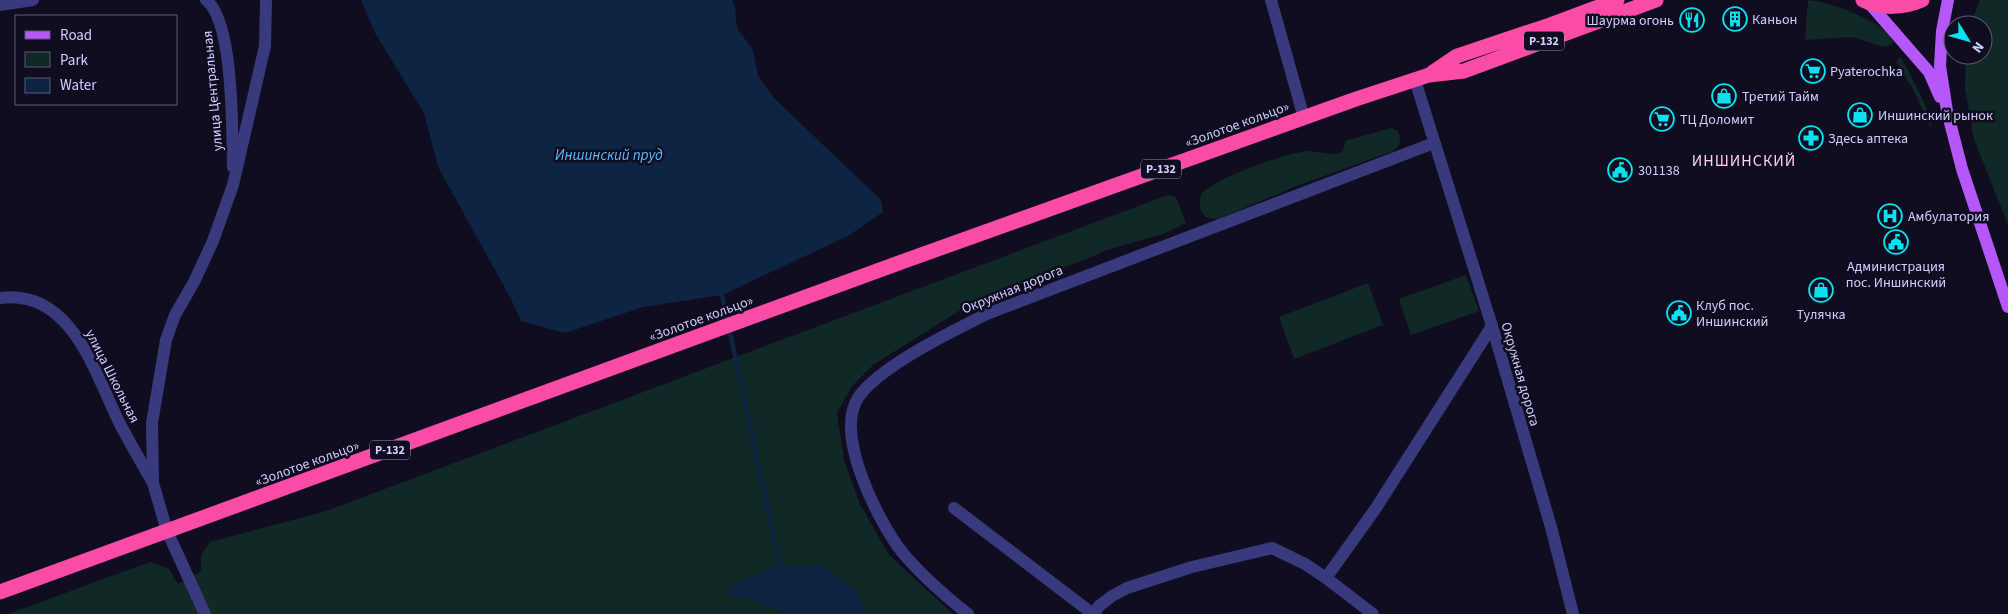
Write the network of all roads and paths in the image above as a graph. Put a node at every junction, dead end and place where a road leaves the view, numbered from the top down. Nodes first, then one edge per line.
1 (33, 0) edge
2 (206, 0) edge
3 (266, 0) edge
4 (1271, 0) edge
5 (1617, 0) edge
6 (1656, 0) edge
7 (1922, 0) edge
8 (1948, 0) edge
9 (1866, 2) edge
10 (0, 5) edge
11 (1422, 78) junction
12 (1946, 111) junction
13 (1304, 118) junction
14 (1434, 143) junction
15 (233, 185) junction
16 (0, 298) edge
17 (2008, 307) edge
18 (1492, 326) junction
19 (153, 483) junction
20 (954, 508) dead end
21 (167, 531) junction
22 (1326, 578) junction
23 (0, 592) edge
24 (205, 614) edge
25 (968, 614) edge
26 (1093, 614) edge
27 (1373, 614) edge
28 (1573, 614) edge

1 - 10 street
2 - 15 street, улица Центральная
3 - 15 street
4 - 13 street
5 - 11 highway, «Золотое кольцо» / Р-132
6 - 11 highway, «Золотое кольцо» / Р-132
7 - 9 highway
8 - 12 main road
9 - 12 main road
11 - 13 highway, «Золотое кольцо» / Р-132
11 - 14 street, Окружная дорога
12 - 17 main road
13 - 21 highway, «Золотое кольцо» / Р-132
14 - 18 street, Окружная дорога
14 - 25 street, Окружная дорога
15 - 19 street
16 - 19 street, улица Школьная
18 - 22 street
18 - 28 street, Окружная дорога
19 - 21 street
20 - 26 street
21 - 23 highway, «Золотое кольцо» / Р-132
21 - 24 street
22 - 26 street
22 - 27 street

